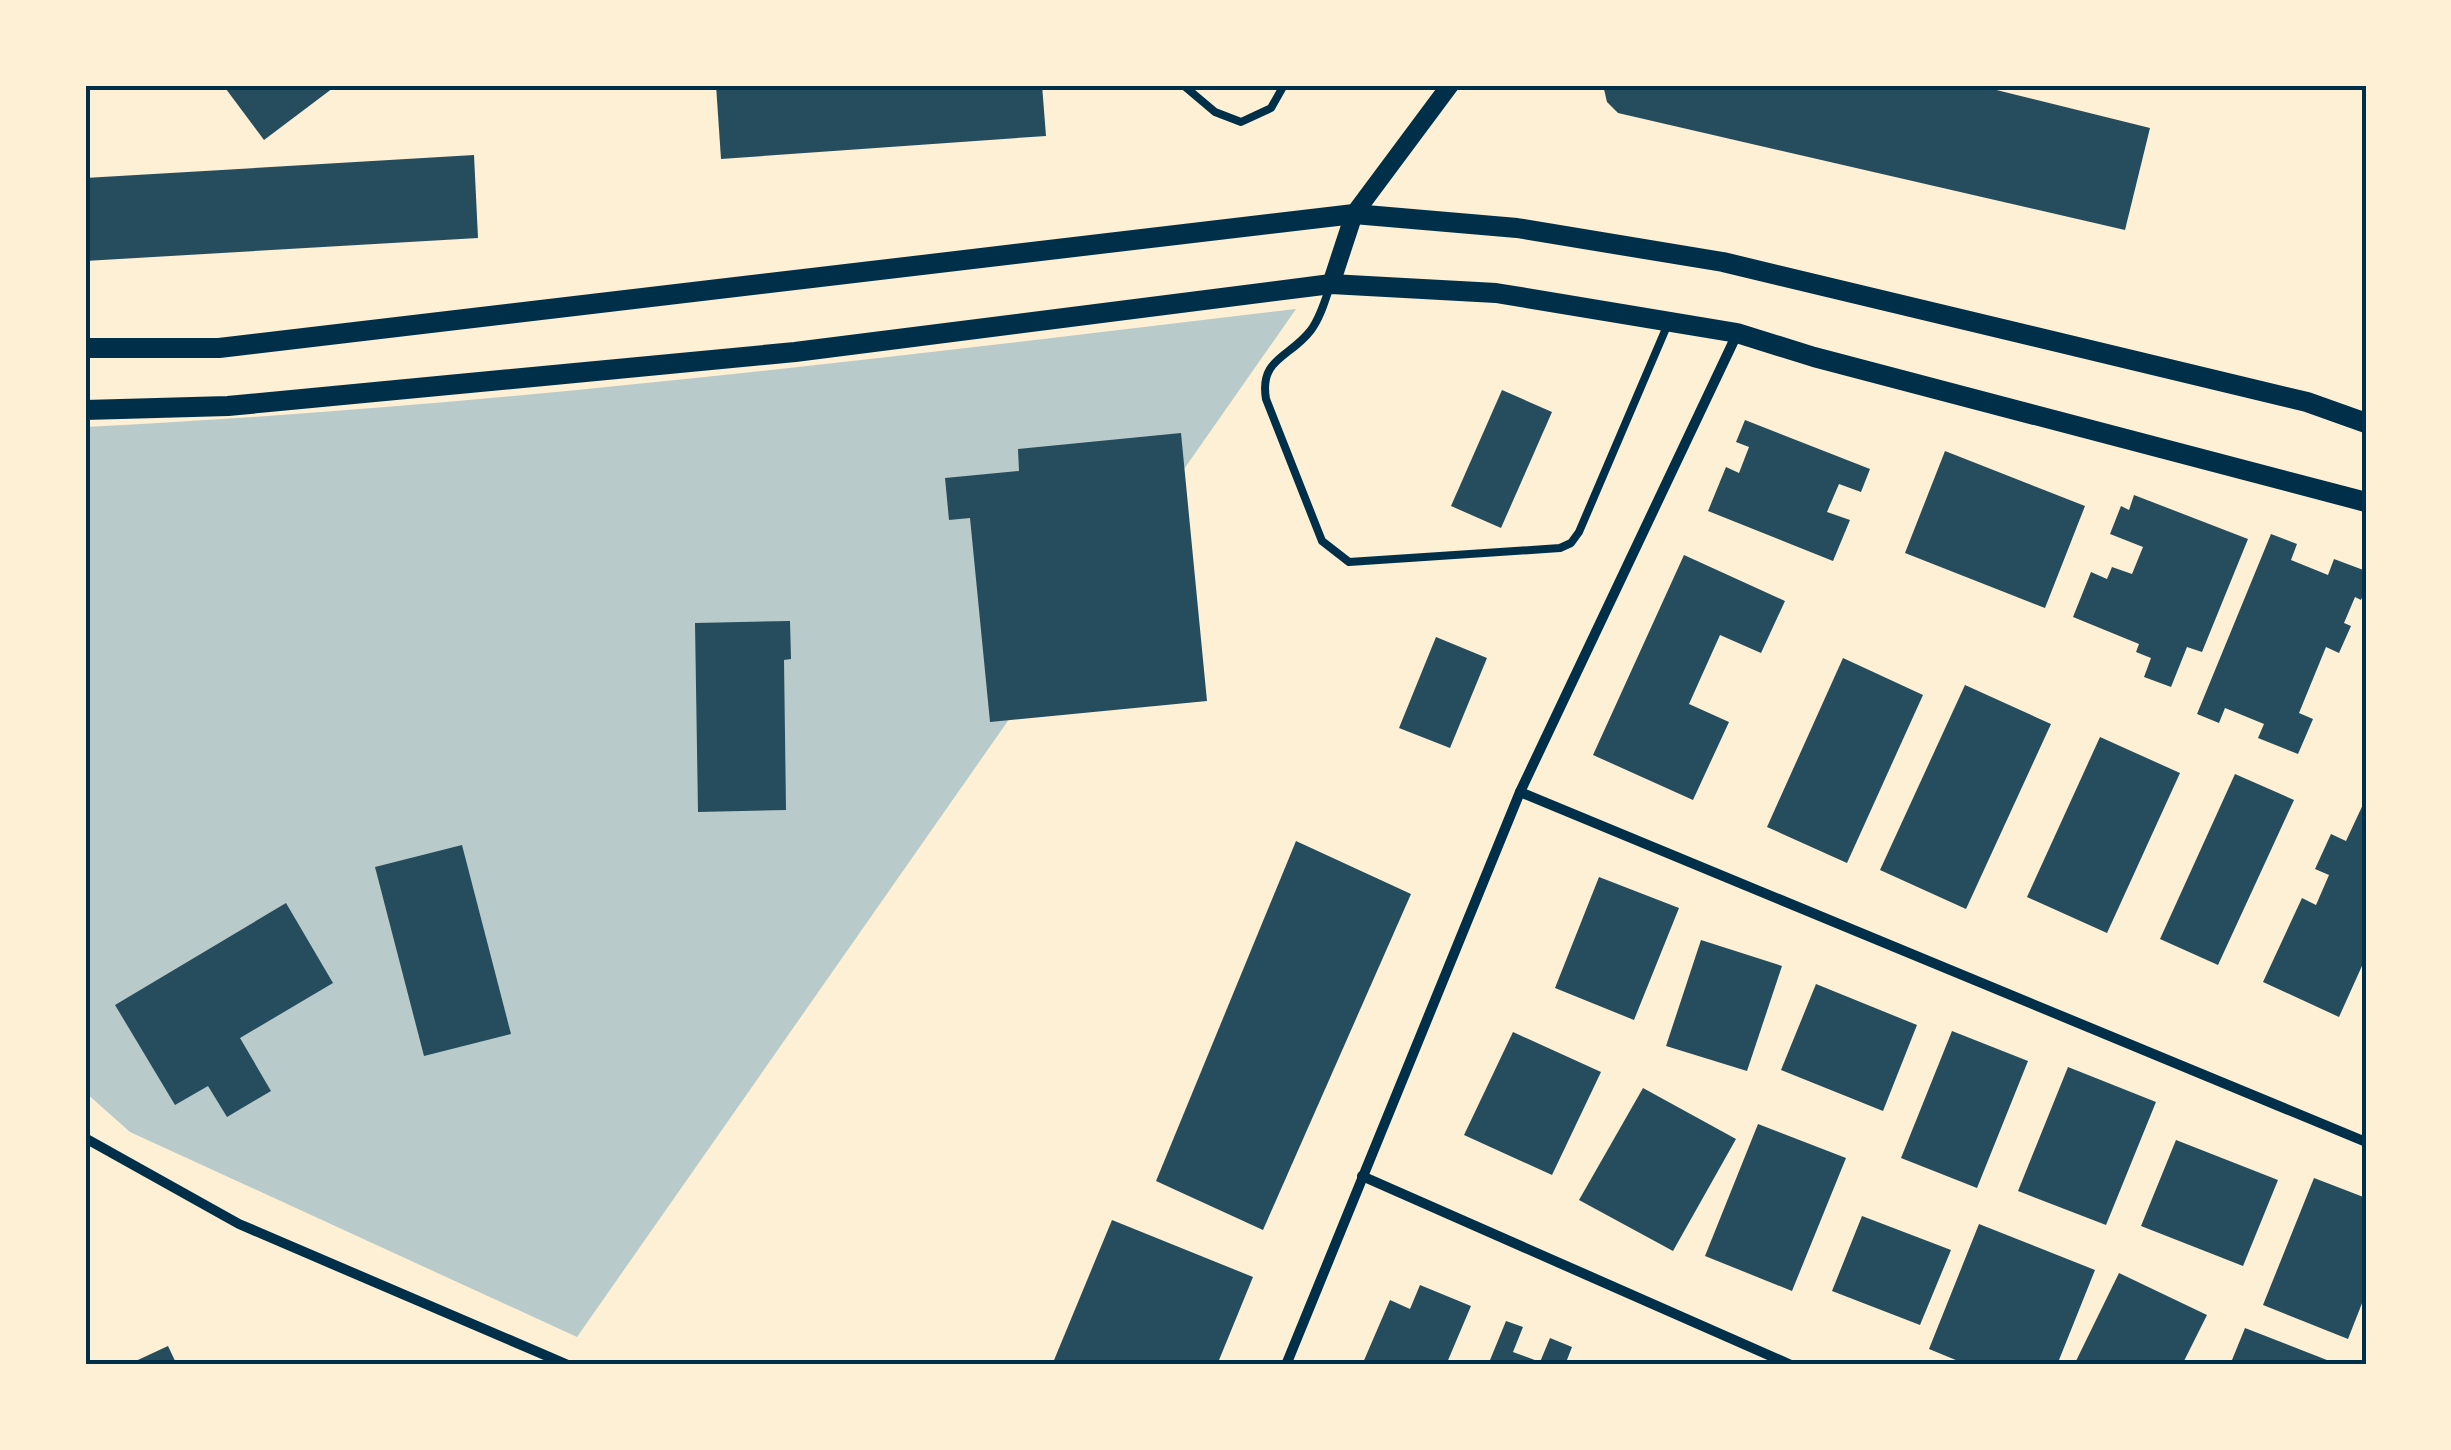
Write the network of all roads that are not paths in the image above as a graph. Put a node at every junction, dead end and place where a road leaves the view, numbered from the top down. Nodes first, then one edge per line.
1 (1183, 85) edge
2 (1284, 85) edge
3 (1450, 85) edge
4 (1354, 214) junction
5 (1331, 284) junction
6 (1668, 322) junction
7 (1737, 333) junction
8 (85, 348) edge
9 (85, 410) edge
10 (2366, 423) edge
11 (2366, 502) edge
12 (1520, 792) junction
13 (85, 1138) edge
14 (2366, 1142) edge
15 (1362, 1176) junction
16 (568, 1365) edge
17 (1286, 1365) edge
18 (1791, 1365) edge

1 - 2 lane
3 - 4 street
4 - 5 street
4 - 8 main road
4 - 10 main road
5 - 6 main road
5 - 6 lane
5 - 9 main road
6 - 7 main road
7 - 11 main road
7 - 12 street
12 - 14 street
12 - 15 street
13 - 16 street
15 - 17 street
15 - 18 street

